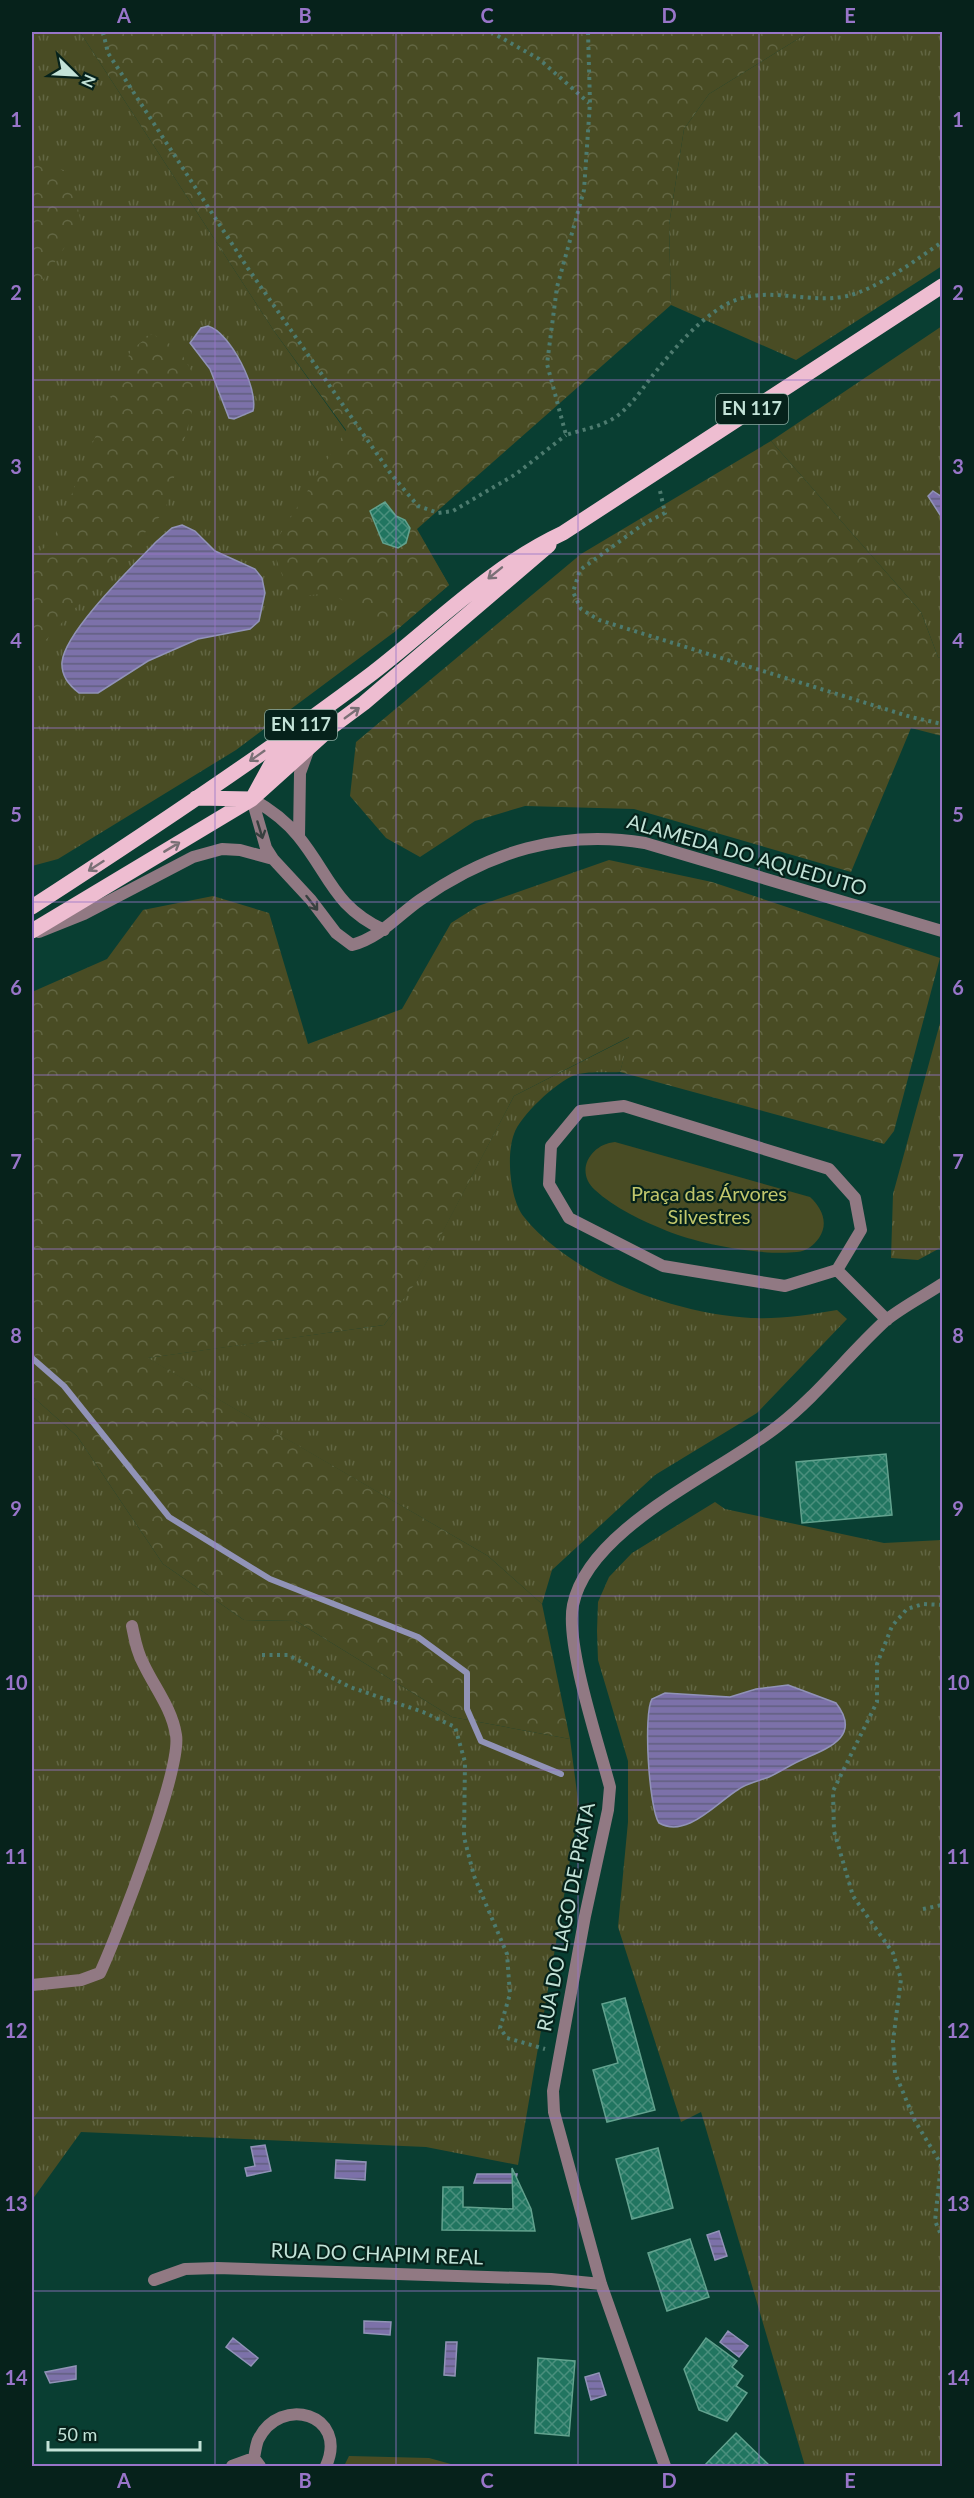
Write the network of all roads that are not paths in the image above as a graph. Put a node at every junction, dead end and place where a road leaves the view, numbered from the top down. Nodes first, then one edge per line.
1 (942, 286) edge
2 (562, 533) junction
3 (367, 677) junction
4 (308, 751) junction
5 (196, 798) junction
6 (252, 799) junction
7 (299, 837) junction
8 (273, 859) junction
9 (32, 907) edge
10 (384, 930) junction
11 (942, 931) edge
12 (32, 932) edge
13 (837, 1270) junction
14 (942, 1284) edge
15 (887, 1320) junction
16 (132, 1626) dead end
17 (32, 1985) edge
18 (154, 2280) dead end
19 (601, 2284) junction
20 (257, 2462) edge
21 (232, 2466) edge
22 (326, 2466) edge
23 (665, 2466) edge

1 - 2 main road, EN 117
2 -> 3 main road, EN 117
4 -> 2 main road, EN 117
3 -> 5 main road, EN 117
3 - 6 main road
4 - 6 main road, EN 117
4 - 7 street
5 - 6 main road
5 -> 9 main road, EN 117
6 - 7 street
6 -> 8 street, ALAMEDA DO AQUEDUTO
12 -> 6 main road, EN 117
7 - 10 street
8 -> 10 street, ALAMEDA DO AQUEDUTO
8 - 12 street
10 - 11 street, ALAMEDA DO AQUEDUTO
13 - 13 street
13 - 15 street
14 - 15 street, RUA DO LAGO DE PRATA
15 - 19 street, RUA DO LAGO DE PRATA
16 - 17 street
18 - 19 street, RUA DO CHAPIM REAL
19 - 23 street, RUA DO LAGO DE PRATA
20 - 21 street
20 - 22 street

